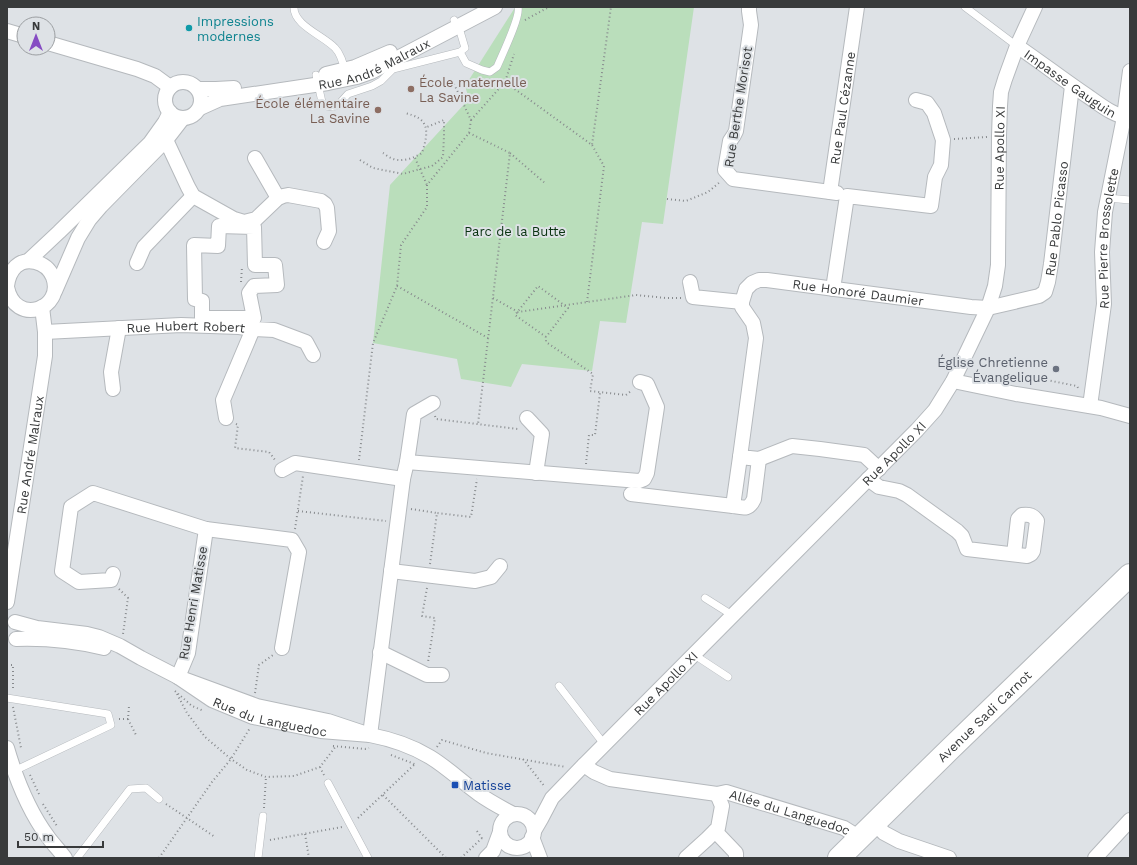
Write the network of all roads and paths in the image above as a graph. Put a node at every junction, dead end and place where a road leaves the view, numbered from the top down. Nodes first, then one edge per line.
1 (294, 7) edge
2 (477, 7) edge
3 (495, 7) edge
4 (518, 7) edge
5 (611, 7) edge
6 (749, 7) edge
7 (857, 7) edge
8 (965, 7) edge
9 (1036, 7) edge
10 (455, 23) junction
11 (56, 45) edge
12 (1018, 46) junction
13 (460, 52) junction
14 (1130, 71) edge
15 (346, 75) junction
16 (317, 80) junction
17 (505, 82) dead end
18 (454, 84) dead end
19 (1072, 86) junction
20 (170, 88) junction
21 (198, 89) junction
22 (916, 100) dead end
23 (200, 108) junction
24 (170, 112) junction
25 (404, 113) dead end
26 (183, 118) junction
27 (1127, 118) edge
28 (427, 127) junction
29 (469, 133) junction
30 (999, 136) junction
31 (166, 140) junction
32 (943, 140) junction
33 (592, 145) junction
34 (383, 153) dead end
35 (510, 153) junction
36 (255, 158) dead end
37 (415, 158) junction
38 (360, 160) dead end
39 (420, 169) junction
40 (729, 175) junction
41 (546, 184) dead end
42 (427, 186) junction
43 (830, 192) junction
44 (193, 196) junction
45 (847, 196) junction
46 (278, 198) junction
47 (1107, 198) junction
48 (667, 199) dead end
49 (1130, 200) edge
50 (324, 242) dead end
51 (28, 261) junction
52 (137, 263) dead end
53 (242, 265) dead end
54 (11, 267) edge
55 (690, 282) dead end
56 (7, 286) edge
57 (397, 286) junction
58 (241, 288) dead end
59 (833, 289) junction
60 (55, 291) junction
61 (492, 298) junction
62 (693, 298) junction
63 (195, 299) joint
64 (9, 300) edge
65 (587, 302) junction
66 (742, 302) junction
67 (565, 306) junction
68 (42, 307) junction
69 (988, 308) junction
70 (518, 312) junction
71 (119, 328) junction
72 (254, 329) junction
73 (45, 332) junction
74 (546, 337) junction
75 (488, 338) junction
76 (313, 355) dead end
77 (1031, 377) dead end
78 (953, 381) junction
79 (640, 382) joint
80 (113, 389) dead end
81 (1080, 392) dead end
82 (600, 393) junction
83 (433, 403) joint
84 (1090, 406) junction
85 (1130, 416) edge
86 (226, 418) joint
87 (529, 420) joint
88 (478, 424) junction
89 (740, 457) junction
90 (759, 459) junction
91 (407, 462) junction
92 (305, 465) junction
93 (479, 468) junction
94 (879, 469) junction
95 (282, 470) joint
96 (358, 472) junction
97 (536, 473) junction
98 (584, 477) junction
99 (403, 479) junction
100 (868, 479) junction
101 (631, 494) dead end
102 (733, 506) junction
103 (399, 507) junction
104 (298, 511) junction
105 (438, 513) junction
106 (397, 523) junction
107 (206, 529) junction
108 (293, 542) junction
109 (1014, 554) dead end
110 (500, 566) dead end
111 (391, 571) junction
112 (429, 575) junction
113 (1130, 575) edge
114 (112, 577) joint
115 (705, 598) dead end
116 (7, 602) edge
117 (732, 615) junction
118 (11, 619) edge
119 (122, 640) dead end
120 (12, 643) edge
121 (282, 648) joint
122 (380, 652) junction
123 (693, 654) junction
124 (141, 658) junction
125 (427, 675) junction
126 (442, 675) dead end
127 (178, 677) junction
128 (728, 677) dead end
129 (559, 686) dead end
130 (176, 692) dead end
131 (7, 698) edge
132 (129, 706) dead end
133 (255, 711) junction
134 (110, 719) junction
135 (128, 719) junction
136 (136, 735) dead end
137 (370, 735) junction
138 (604, 744) junction
139 (336, 746) dead end
140 (7, 748) edge
141 (437, 748) dead end
142 (387, 753) dead end
143 (231, 759) junction
144 (523, 759) junction
145 (415, 764) dead end
146 (581, 767) junction
147 (14, 771) junction
148 (266, 777) junction
149 (328, 783) dead end
150 (383, 794) dead end
151 (550, 794) junction
152 (717, 794) junction
153 (479, 795) junction
154 (158, 799) joint
155 (517, 814) junction
156 (263, 816) joint
157 (187, 818) junction
158 (1130, 820) edge
159 (500, 829) junction
160 (477, 831) dead end
161 (715, 831) junction
162 (867, 831) junction
163 (305, 834) dead end
164 (533, 834) junction
165 (215, 837) dead end
166 (482, 838) junction
167 (514, 847) junction
168 (490, 855) edge
169 (66, 858) edge
170 (77, 858) edge
171 (159, 858) edge
172 (258, 858) edge
173 (309, 858) edge
174 (368, 858) edge
175 (446, 858) edge
176 (461, 858) edge
177 (532, 858) edge
178 (540, 858) edge
179 (686, 858) edge
180 (736, 858) edge
181 (839, 858) edge
182 (949, 858) edge
183 (1095, 858) edge

1 - 15 lane
2 - 10 street, Rue André Malraux
3 - 10 street, Rue André Malraux
4 - 13 lane
5 - 33 path
6 - 40 street, Rue Berthe Morisot
7 - 43 street, Rue Paul Cézanne
8 - 12 lane
9 - 12 street, Rue Apollo XI
10 - 13 lane
10 - 15 street, Rue André Malraux
11 - 20 street
12 - 19 street, Impasse Gauguin
12 - 30 street, Rue Apollo XI
13 - 16 lane
14 - 27 street, Rue Pierre Brossolette
15 - 16 street, Rue André Malraux
16 - 21 street, Rue André Malraux
16 - 23 street, Rue André Malraux
17 - 33 path
18 - 29 path
19 - 27 street, Impasse Gauguin
19 - 69 street, Rue Pablo Picasso
20 - 21 street
20 - 24 street
21 - 23 street
22 - 32 street
23 - 26 street
24 - 26 street
24 - 51 street
25 - 28 path
26 - 31 street
27 - 47 street, Rue Pierre Brossolette
28 - 37 path
28 - 39 path
29 - 35 path
29 - 42 path
30 - 32 path
30 - 69 street, Rue Apollo XI
31 - 44 street
31 - 60 street
32 - 45 street
33 - 65 path
34 - 37 path
35 - 41 path
35 - 61 path
36 - 46 street
37 - 39 path
38 - 39 path
39 - 42 path
40 - 43 street, Rue Berthe Morisot
40 - 48 path
42 - 57 path
43 - 45 street
44 - 46 street
44 - 52 street
45 - 59 street
46 - 50 street
47 - 49 lane
47 - 84 street, Rue Pierre Brossolette
51 - 54 street
51 - 60 street
53 - 58 path
54 - 56 street
55 - 62 street
56 - 64 street
57 - 75 path
57 - 96 path
59 - 66 street, Rue Honoré Daumier
59 - 69 street, Rue Honoré Daumier
60 - 68 street
61 - 70 path
61 - 75 path
62 - 65 path
62 - 66 street
63 - 63 street
64 - 68 street
65 - 67 path
66 - 89 street
67 - 70 path
67 - 70 path
67 - 74 path
68 - 73 street, Rue André Malraux
69 - 78 street, Rue Apollo XI
70 - 74 path
71 - 72 street, Rue Hubert Robert
71 - 73 street, Rue Hubert Robert
71 - 80 street, Rue Hubert Robert
72 - 76 street, Rue Hubert Robert
72 - 86 street, Rue Hubert Robert
73 - 116 street, Rue André Malraux
74 - 82 path
75 - 88 path
77 - 81 path
78 - 84 street
78 - 94 street, Rue Apollo XI
79 - 82 path
79 - 98 street
82 - 98 path
83 - 88 path
83 - 91 street
84 - 85 street
86 - 95 path
87 - 88 path
87 - 97 street
89 - 90 street
89 - 102 street
90 - 94 street
90 - 102 street
91 - 93 street
91 - 99 street
92 - 95 street
92 - 96 street
92 - 104 path
93 - 97 street
93 - 105 path
94 - 100 street, Rue Apollo XI
96 - 99 street
97 - 98 street
99 - 103 street
100 - 109 street
100 - 117 street, Rue Apollo XI
101 - 102 street
103 - 105 path
103 - 106 street
104 - 106 path
104 - 108 path
105 - 112 path
106 - 111 street
107 - 108 street, Rue Henri Matisse
107 - 114 street, Rue Henri Matisse
107 - 127 street, Rue Henri Matisse
108 - 121 street
110 - 112 street
111 - 112 street
111 - 122 street
112 - 125 path
113 - 162 main road, Avenue Sadi Carnot
114 - 119 path
115 - 117 lane
117 - 123 street, Rue Apollo XI
118 - 120 street
118 - 124 street, Rue du Languedoc
120 - 124 street, Rue du Languedoc
121 - 133 path
122 - 125 street
122 - 137 street
123 - 128 lane
123 - 138 street, Rue Apollo XI
124 - 127 street, Rue du Languedoc
125 - 126 street
127 - 133 street, Rue du Languedoc
129 - 138 lane
130 - 143 path
131 - 134 lane
132 - 135 path
133 - 137 street, Rue du Languedoc
133 - 143 path
134 - 135 path
134 - 147 lane
135 - 136 path
137 - 153 street, Rue du Languedoc
138 - 146 street, Rue Apollo XI
139 - 148 path
140 - 147 street
141 - 144 path
142 - 145 path
143 - 148 path
143 - 157 path
144 - 146 path
144 - 151 path
146 - 151 street, Rue Apollo XI
146 - 152 street, Allée du Languedoc
147 - 169 street
148 - 156 path
149 - 174 lane
150 - 175 path
151 - 155 street, Rue Apollo XI
151 - 164 street, Rue Apollo XI
152 - 161 street
152 - 162 street, Allée du Languedoc
153 - 155 street, Rue du Languedoc
153 - 159 street, Rue du Languedoc
154 - 157 path
154 - 170 lane
155 - 159 street
155 - 164 street
156 - 172 lane
157 - 165 path
157 - 171 path
158 - 183 street
159 - 167 street
159 - 168 street
160 - 166 path
161 - 179 street
161 - 180 street
162 - 181 main road, Avenue Sadi Carnot
162 - 182 street, Allée du Languedoc
163 - 173 path
164 - 167 street
164 - 178 street
166 - 168 path
166 - 176 path
167 - 168 street
167 - 177 street

